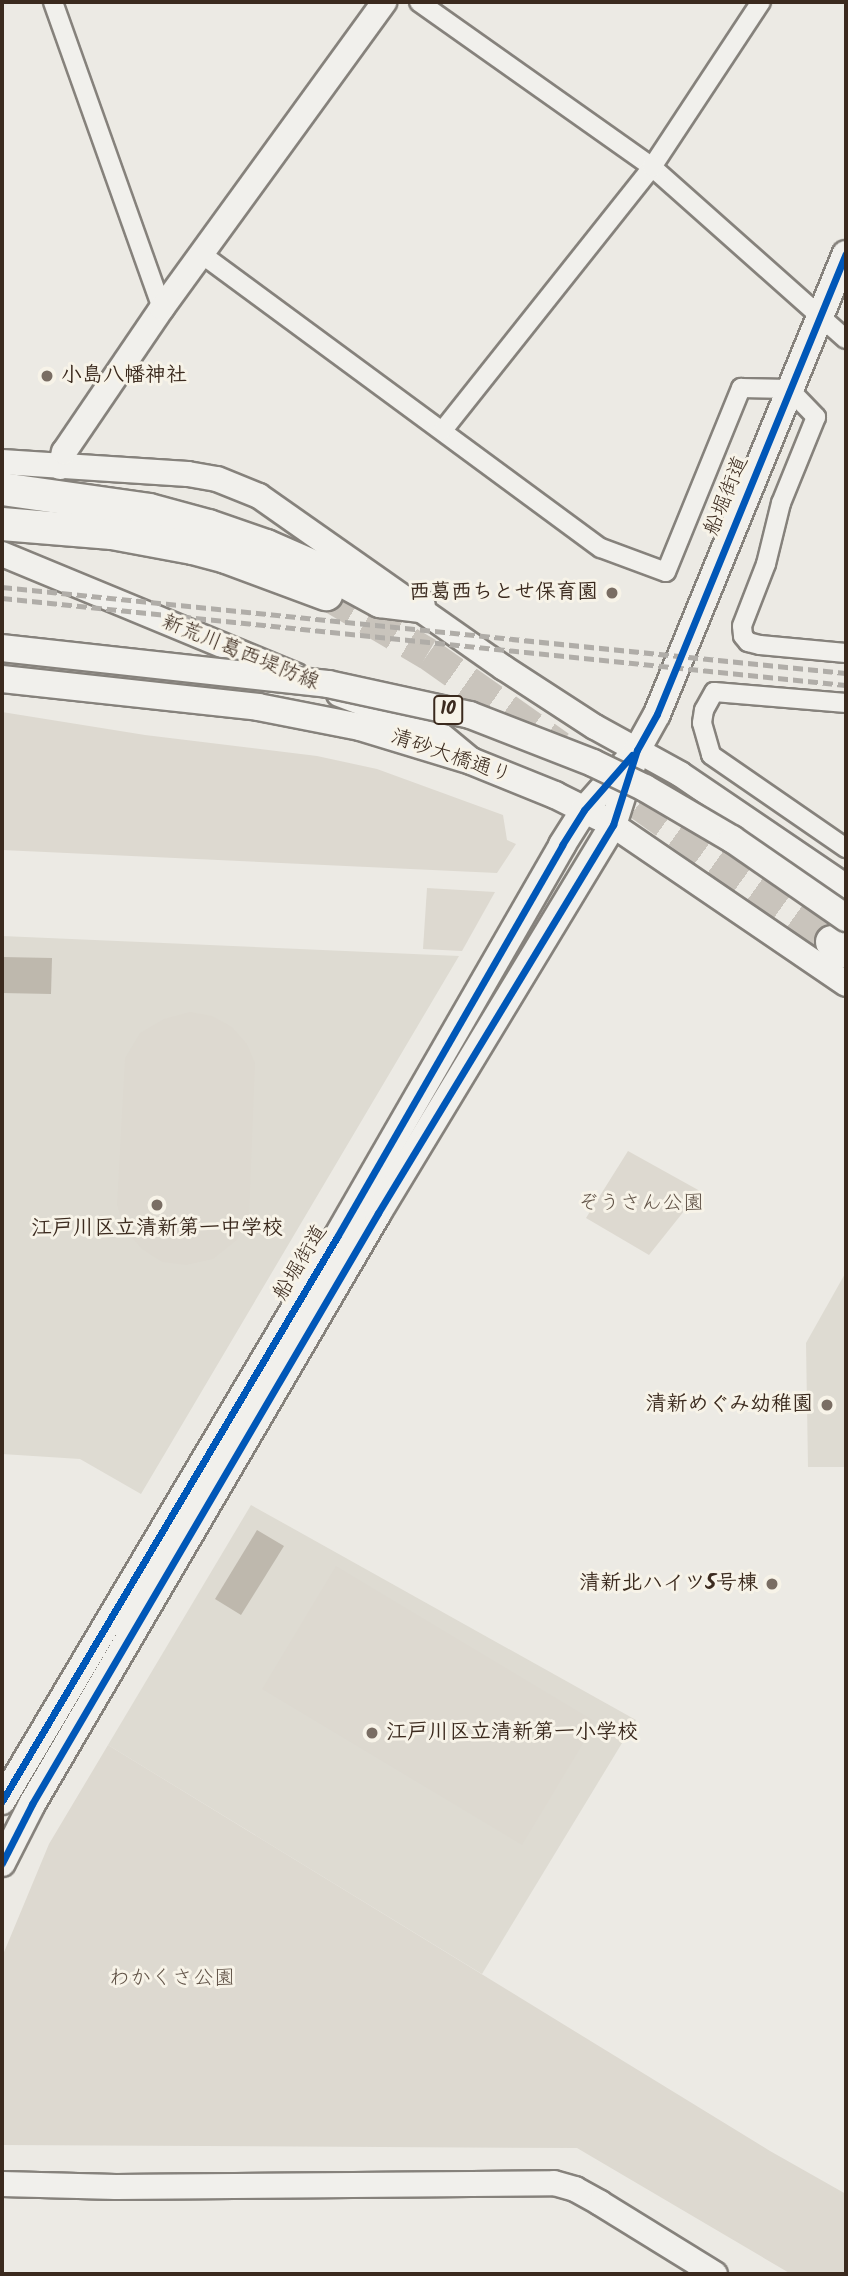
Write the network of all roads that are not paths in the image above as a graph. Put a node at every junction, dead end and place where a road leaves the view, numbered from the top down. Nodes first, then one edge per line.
1 (53, 2) edge
2 (384, 2) edge
3 (419, 2) edge
4 (761, 2) edge
5 (652, 167) junction
6 (846, 254) edge
7 (203, 255) junction
8 (162, 308) junction
9 (820, 314) junction
10 (846, 339) edge
11 (789, 389) junction
12 (443, 430) junction
13 (2, 462) edge
14 (61, 467) junction
15 (2, 489) edge
16 (2, 524) edge
17 (2, 554) edge
18 (326, 594) tunnel mouth
19 (419, 606) junction
20 (2, 648) edge
21 (846, 653) edge
22 (2, 679) edge
23 (846, 703) edge
24 (637, 750) junction
25 (471, 761) junction
26 (584, 810) junction
27 (613, 825) junction
28 (846, 848) edge
29 (846, 887) edge
30 (842, 937) edge
31 (846, 984) edge
32 (2, 1801) edge
33 (2, 1863) edge
34 (2, 2184) edge
35 (715, 2274) edge

1 - 8 street
2 - 7 main road
3 - 5 street
4 - 5 street
5 - 9 street
5 - 12 street
6 - 9 main road, 船堀街道
7 - 8 main road
7 - 12 street
8 - 14 main road
9 - 10 street
9 - 11 main road, 船堀街道
11 - 12 street
11 - 21 street
11 - 24 main road, 船堀街道
13 - 14 main road
14 - 19 main road
15 - 19 highway
16 - 18 highway
17 - 25 main road, 新荒川葛西堤防線
19 - 24 main road
20 - 30 main road, 清砂大橋通り / 10, bridge
22 - 25 main road, 清砂大橋通り / 10
23 - 28 street
24 - 26 main road, 船堀街道
24 - 27 main road, 船堀街道
24 - 29 main road
25 - 26 main road, 清砂大橋通り / 10
26 - 27 main road, 清砂大橋通り / 10
26 - 32 main road, 船堀街道
27 - 31 main road, 清砂大橋通り
27 - 33 main road, 船堀街道
34 - 35 main road

